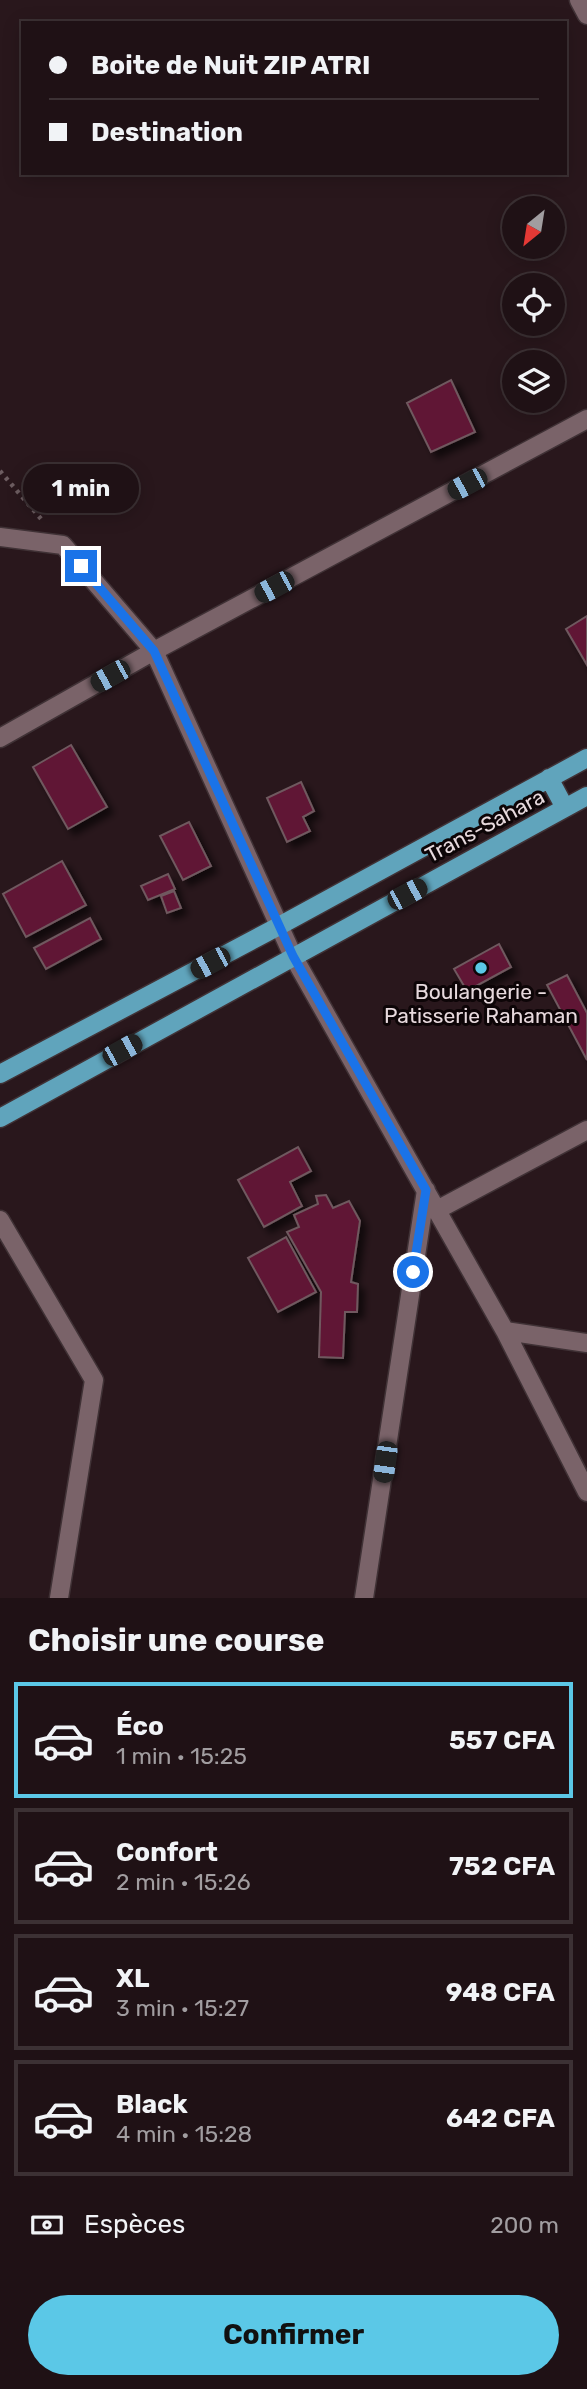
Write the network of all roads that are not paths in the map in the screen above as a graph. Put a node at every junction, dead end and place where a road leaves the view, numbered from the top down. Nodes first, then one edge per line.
1 (579, 0) edge
2 (587, 15) edge
3 (587, 419) edge
4 (0, 537) edge
5 (154, 651) junction
6 (0, 738) edge
7 (587, 758) edge
8 (549, 778) junction
9 (587, 796) edge
10 (565, 808) junction
11 (279, 926) junction
12 (293, 956) junction
13 (0, 1074) edge
14 (0, 1118) edge
15 (587, 1130) edge
16 (426, 1190) junction
17 (437, 1210) junction
18 (0, 1220) edge
19 (505, 1331) junction
20 (587, 1343) edge
21 (587, 1492) edge
22 (59, 1598) edge
23 (364, 1598) edge

1 - 2 street
3 - 5 street
4 - 5 street
5 - 6 street
5 - 11 street
7 - 8 main road, Trans-Sahara
8 - 10 main road
8 - 11 main road, Trans-Sahara
9 - 10 main road, Trans-Sahara
10 - 12 main road, Trans-Sahara
11 - 12 street
11 - 13 main road, Trans-Sahara
12 - 14 main road, Trans-Sahara
12 - 16 street
15 - 17 street
16 - 17 street
16 - 23 street
17 - 19 street
18 - 22 street
19 - 20 street
19 - 21 street

